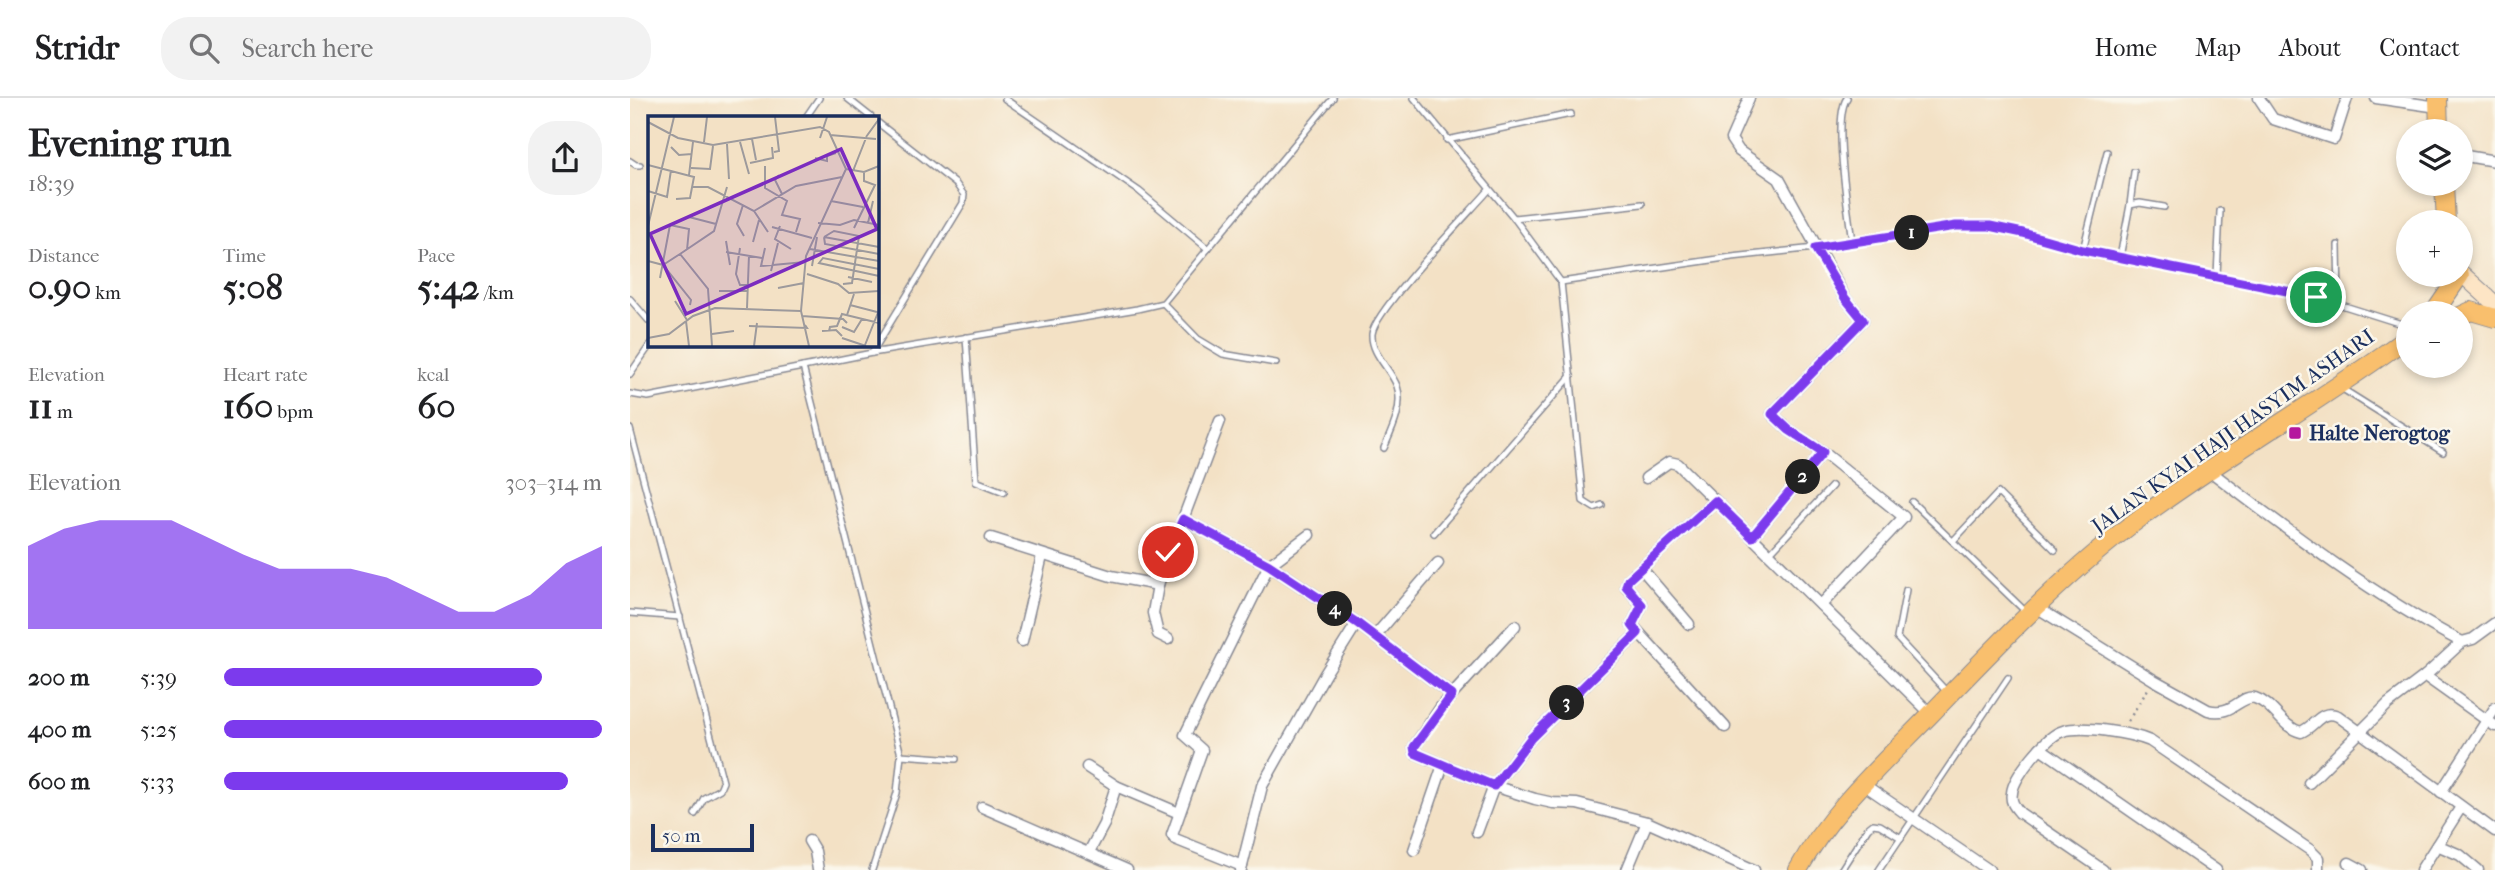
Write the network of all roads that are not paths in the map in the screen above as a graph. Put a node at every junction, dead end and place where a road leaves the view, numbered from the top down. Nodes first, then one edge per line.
1 (819, 98) edge
2 (847, 98) edge
3 (1333, 98) edge
4 (1414, 98) edge
5 (1749, 98) edge
6 (1847, 98) edge
7 (2259, 98) edge
8 (2347, 98) edge
9 (2376, 98) edge
10 (1005, 99) edge
11 (2438, 102) edge
12 (1571, 114) dead end
13 (807, 116) edge
14 (870, 116) edge
15 (878, 122) edge
16 (1447, 140) junction
17 (2107, 152) dead end
18 (2473, 158) edge
19 (630, 161) edge
20 (2495, 162) edge
21 (640, 164) dead end
22 (2134, 172) dead end
23 (1489, 190) junction
24 (1642, 204) dead end
25 (2130, 205) junction
26 (2164, 207) dead end
27 (2221, 211) dead end
28 (1514, 218) junction
29 (1852, 242) junction
30 (2337, 246) dead end
31 (1815, 248) junction
32 (1208, 249) junction
33 (2083, 250) junction
34 (2120, 257) junction
35 (2217, 276) junction
36 (1561, 282) junction
37 (2473, 284) edge
38 (630, 299) edge
39 (1163, 303) junction
40 (2339, 303) junction
41 (2495, 304) edge
42 (2473, 312) edge
43 (2495, 318) edge
44 (648, 320) edge
45 (2396, 322) edge
46 (966, 337) junction
47 (878, 343) edge
48 (649, 346) edge
49 (876, 346) edge
50 (2396, 346) edge
51 (872, 353) junction
52 (1276, 363) dead end
53 (803, 367) junction
54 (630, 374) edge
55 (1571, 376) junction
56 (2338, 386) junction
57 (630, 394) edge
58 (1220, 421) dead end
59 (630, 429) edge
60 (1384, 448) dead end
61 (1823, 452) junction
62 (2443, 452) dead end
63 (2210, 471) junction
64 (1646, 478) dead end
65 (1832, 486) dead end
66 (1004, 492) dead end
67 (1715, 501) junction
68 (1912, 502) dead end
69 (1602, 505) dead end
70 (1183, 519) junction
71 (1434, 533) dead end
72 (1309, 535) dead end
73 (1752, 537) junction
74 (991, 538) dead end
75 (1953, 541) junction
76 (2055, 550) dead end
77 (1769, 554) junction
78 (1042, 556) junction
79 (1438, 563) dead end
80 (1269, 565) junction
81 (1642, 569) junction
82 (1158, 585) junction
83 (1906, 590) dead end
84 (1821, 605) junction
85 (2033, 611) junction
86 (630, 613) edge
87 (680, 617) junction
88 (1357, 623) junction
89 (2495, 623) edge
90 (1689, 624) dead end
91 (1515, 626) dead end
92 (1638, 633) junction
93 (1375, 636) junction
94 (1168, 639) dead end
95 (1022, 641) dead end
96 (2462, 642) junction
97 (2426, 676) junction
98 (2008, 678) dead end
99 (1949, 694) junction
100 (1452, 695) junction
101 (2495, 708) edge
102 (1931, 714) junction
103 (2491, 723) edge
104 (1725, 727) dead end
105 (2359, 731) junction
106 (2040, 748) junction
107 (901, 755) junction
108 (956, 760) dead end
109 (1443, 765) junction
110 (1087, 767) dead end
111 (2309, 783) dead end
112 (1863, 784) junction
113 (1116, 786) junction
114 (1494, 786) junction
115 (2441, 792) junction
116 (982, 807) dead end
117 (2460, 807) junction
118 (1179, 813) junction
119 (695, 814) dead end
120 (1914, 819) junction
121 (1647, 822) junction
122 (2495, 831) edge
123 (1477, 832) dead end
124 (1901, 838) junction
125 (809, 841) dead end
126 (2437, 845) junction
127 (1414, 850) dead end
128 (1089, 852) junction
129 (2349, 863) dead end
130 (1241, 868) edge
131 (818, 870) edge
132 (872, 870) edge
133 (1127, 870) edge
134 (1628, 870) edge
135 (1754, 870) edge
136 (1798, 870) edge
137 (1841, 870) edge
138 (1880, 870) edge
139 (1989, 870) edge
140 (2103, 870) edge
141 (2216, 870) edge
142 (2318, 870) edge
143 (2362, 870) edge
144 (2421, 870) edge
145 (2478, 870) edge

1 - 13 lane
2 - 14 lane
3 - 32 lane
4 - 16 lane
5 - 31 street
6 - 29 lane
7 - 8 street
9 - 11 street
10 - 32 lane
12 - 16 lane
15 - 47 lane
16 - 23 lane
17 - 33 lane
18 - 20 street
19 - 21 lane
22 - 25 lane
23 - 28 lane
23 - 60 lane
24 - 28 lane
25 - 26 lane
25 - 34 lane
27 - 35 lane
28 - 36 lane
29 - 31 lane
29 - 33 lane
30 - 40 lane
31 - 36 lane
31 - 61 street
32 - 39 lane
33 - 34 lane
34 - 35 lane
35 - 40 lane
36 - 55 lane
37 - 41 main road
38 - 44 lane
39 - 46 lane
39 - 52 lane
40 - 45 lane
42 - 43 main road
46 - 51 lane
46 - 66 lane
48 - 54 lane
49 - 51 lane
50 - 56 main road, JALAN KYAI HAJI HASYIM ASHARI
51 - 53 lane
53 - 57 lane
53 - 107 lane
55 - 69 lane
55 - 71 lane
56 - 62 lane
56 - 63 main road, JALAN KYAI HAJI HASYIM ASHARI
58 - 70 street
59 - 87 lane
61 - 73 street
61 - 84 street
63 - 85 main road, JALAN KYAI HAJI HASYIM ASHARI
63 - 96 street
64 - 67 street
65 - 77 lane
67 - 73 street
67 - 81 street
68 - 75 lane
70 - 80 street
70 - 82 street
72 - 80 street
73 - 77 street
74 - 78 street
75 - 76 lane
75 - 85 lane
77 - 84 street
78 - 82 street
78 - 95 street
79 - 93 street
80 - 88 street
80 - 118 street
81 - 90 street
81 - 92 street
82 - 94 street
83 - 99 lane
84 - 102 street
85 - 99 main road, JALAN KYAI HAJI HASYIM ASHARI
85 - 105 street
86 - 87 lane
87 - 119 lane
88 - 93 street
88 - 130 street
89 - 96 street
91 - 100 street
92 - 104 street
92 - 114 street
93 - 100 street
96 - 97 street
97 - 103 street
97 - 105 street
98 - 120 lane
99 - 102 main road, JALAN KYAI HAJI HASYIM ASHARI
100 - 109 street
101 - 103 street
102 - 112 main road, JALAN KYAI HAJI HASYIM ASHARI
103 - 115 street
105 - 111 street
105 - 115 street
106 - 140 street
106 - 141 street
106 - 142 street
107 - 108 lane
107 - 132 lane
109 - 114 street
109 - 127 street
110 - 113 street
112 - 120 street
112 - 136 main road, JALAN KYAI HAJI HASYIM ASHARI
113 - 118 street
113 - 128 street
114 - 121 street
114 - 123 street
115 - 117 street
116 - 128 street
117 - 122 street
117 - 126 street
118 - 130 street
120 - 124 lane
120 - 139 street
121 - 134 street
121 - 135 street
124 - 137 lane
124 - 138 lane
125 - 131 street
126 - 144 street
126 - 145 street
128 - 133 street
129 - 143 street

